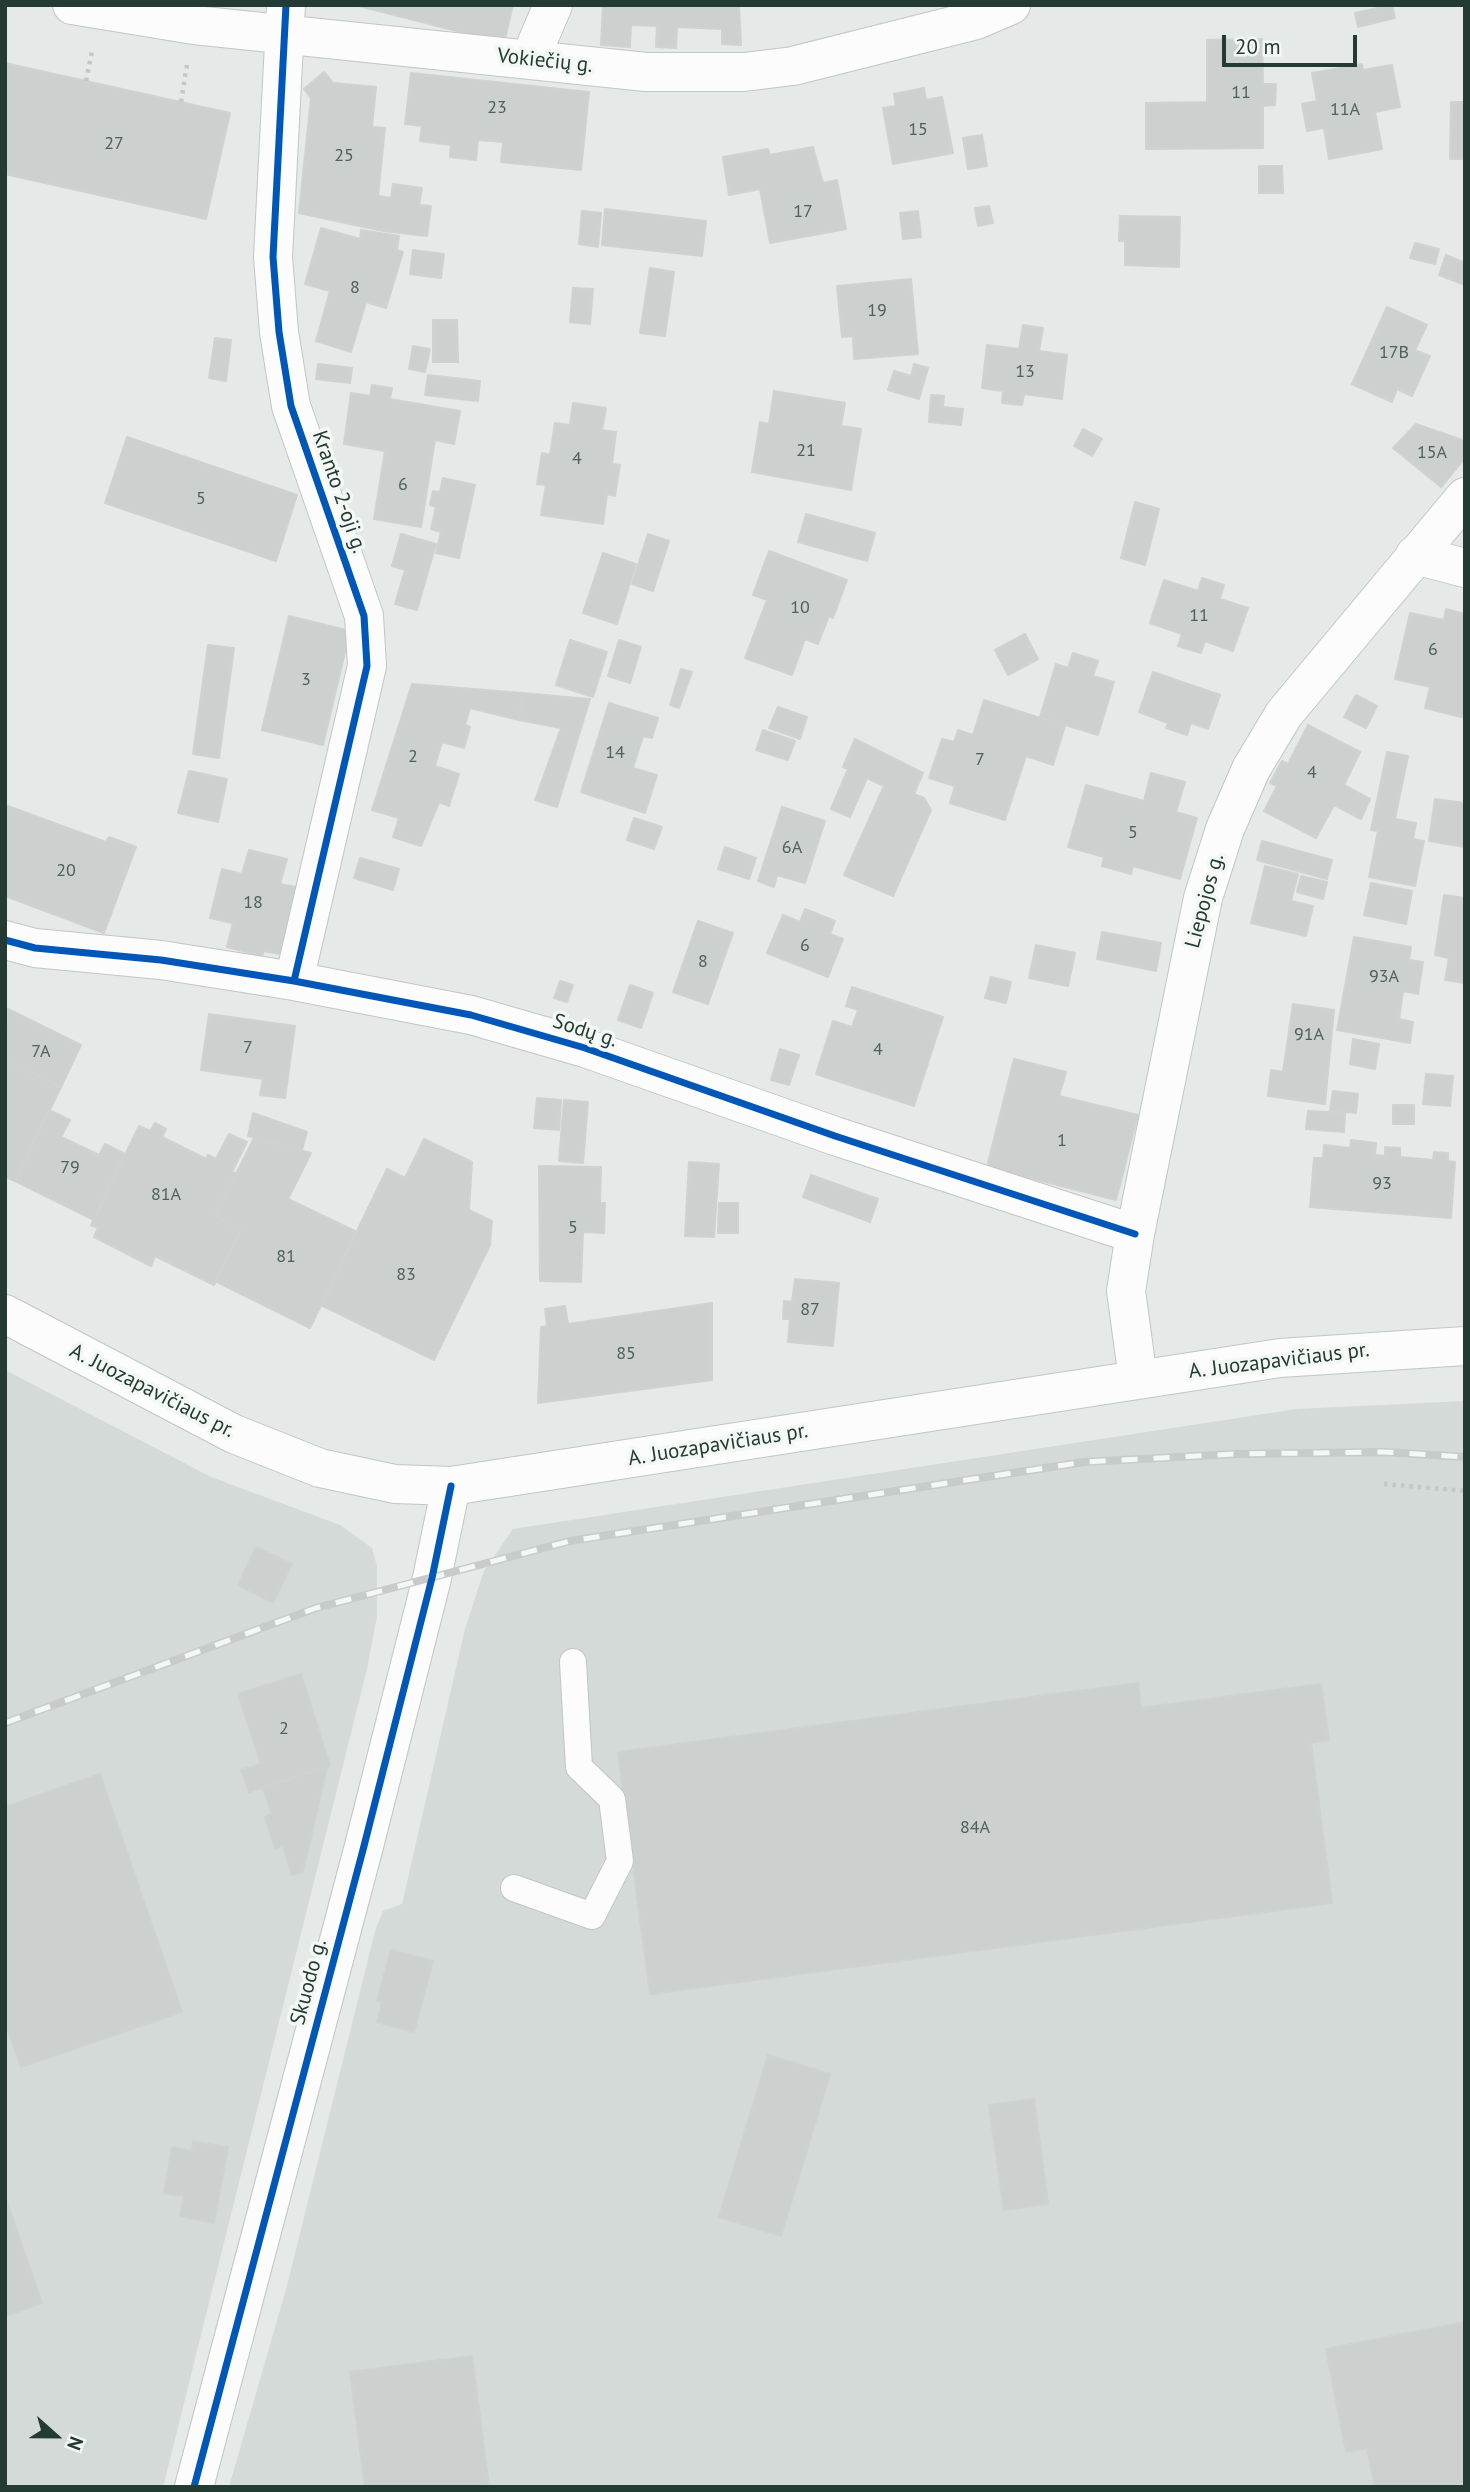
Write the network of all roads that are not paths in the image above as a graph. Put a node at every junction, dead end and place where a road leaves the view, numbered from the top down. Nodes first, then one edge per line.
1 (72, 5) edge
2 (553, 5) edge
3 (1011, 5) edge
4 (284, 19) edge
5 (530, 59) junction
6 (1465, 497) edge
7 (1415, 555) junction
8 (1465, 568) edge
9 (5, 940) edge
10 (294, 981) junction
11 (1135, 1234) junction
12 (5, 1314) edge
13 (1465, 1346) edge
14 (1138, 1379) junction
15 (452, 1486) junction
16 (573, 1662) dead end
17 (514, 1888) dead end
18 (194, 2487) edge

1 - 4 street, Vokiečių g.
2 - 5 street
3 - 5 street, Vokiečių g.
4 - 5 street, Vokiečių g.
4 - 10 street, Kranto 2-oji g.
6 - 7 street, Liepojos g.
7 - 8 street
7 - 11 street, Liepojos g.
9 - 10 street, Sodų g.
10 - 11 street, Sodų g.
11 - 14 street, Liepojos g.
12 - 15 street, A. Juozapavičiaus pr.
13 - 14 street, A. Juozapavičiaus pr.
14 - 15 street, A. Juozapavičiaus pr.
15 - 18 street, Skuodo g.
16 - 17 lane

